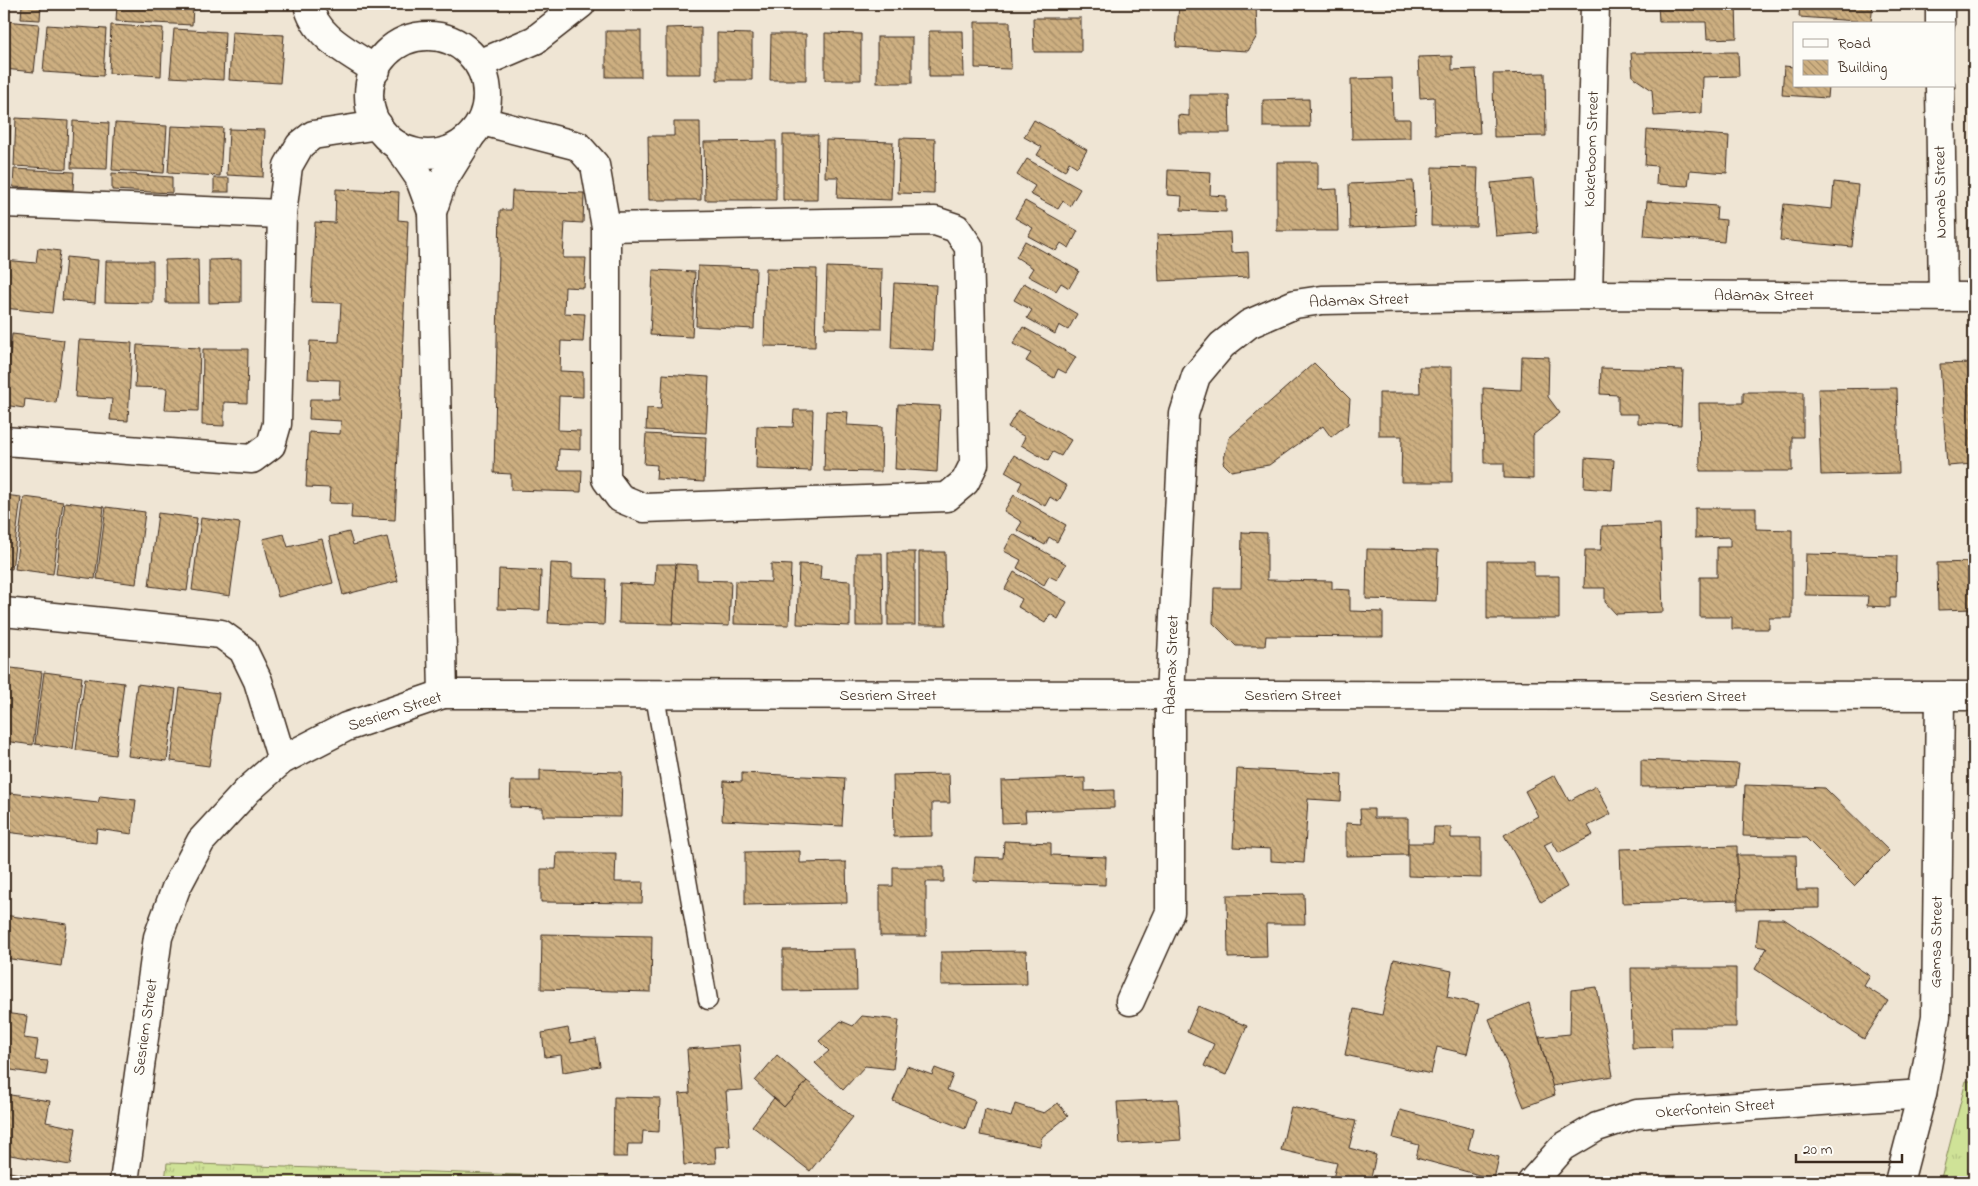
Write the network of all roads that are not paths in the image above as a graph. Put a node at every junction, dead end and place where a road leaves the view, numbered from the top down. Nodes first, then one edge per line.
1 (308, 4) edge
2 (581, 4) edge
3 (1596, 4) edge
4 (1940, 4) edge
5 (1940, 22) edge
6 (479, 64) junction
7 (376, 70) junction
8 (1940, 88) edge
9 (476, 129) junction
10 (388, 135) junction
11 (4, 203) edge
12 (432, 212) junction
13 (282, 214) junction
14 (606, 227) junction
15 (1588, 295) junction
16 (1942, 297) junction
17 (1974, 297) edge
18 (4, 441) edge
19 (4, 612) edge
20 (443, 694) junction
21 (654, 696) junction
22 (1170, 696) junction
23 (1974, 696) edge
24 (1940, 697) junction
25 (282, 760) junction
26 (708, 1000) dead end
27 (1130, 1002) dead end
28 (1922, 1094) junction
29 (124, 1182) edge
30 (1532, 1182) edge
31 (1899, 1182) edge

1 - 7 street
2 - 6 street
3 - 15 street, Kokerboom Street
4 - 5 street
6 - 7 street
6 - 9 street
7 - 10 street
8 - 16 street, Nomab Street
9 - 10 street
9 - 12 street
9 - 14 street
10 - 12 street
10 - 13 street
11 - 13 street
12 - 20 street
13 - 18 street
14 - 14 street
15 - 16 street, Adamax Street
15 - 22 street, Adamax Street
16 - 17 street, Adamax Street
19 - 25 street
20 - 21 street, Sesriem Street
20 - 25 street, Sesriem Street
21 - 22 street, Sesriem Street
21 - 26 lane
22 - 24 street, Sesriem Street
22 - 27 street, Adamax Street
23 - 24 street, Sesriem Street
24 - 28 street, Gamsa Street
25 - 29 street, Sesriem Street
28 - 30 street, Okerfontein Street
28 - 31 street, Gamsa Street

